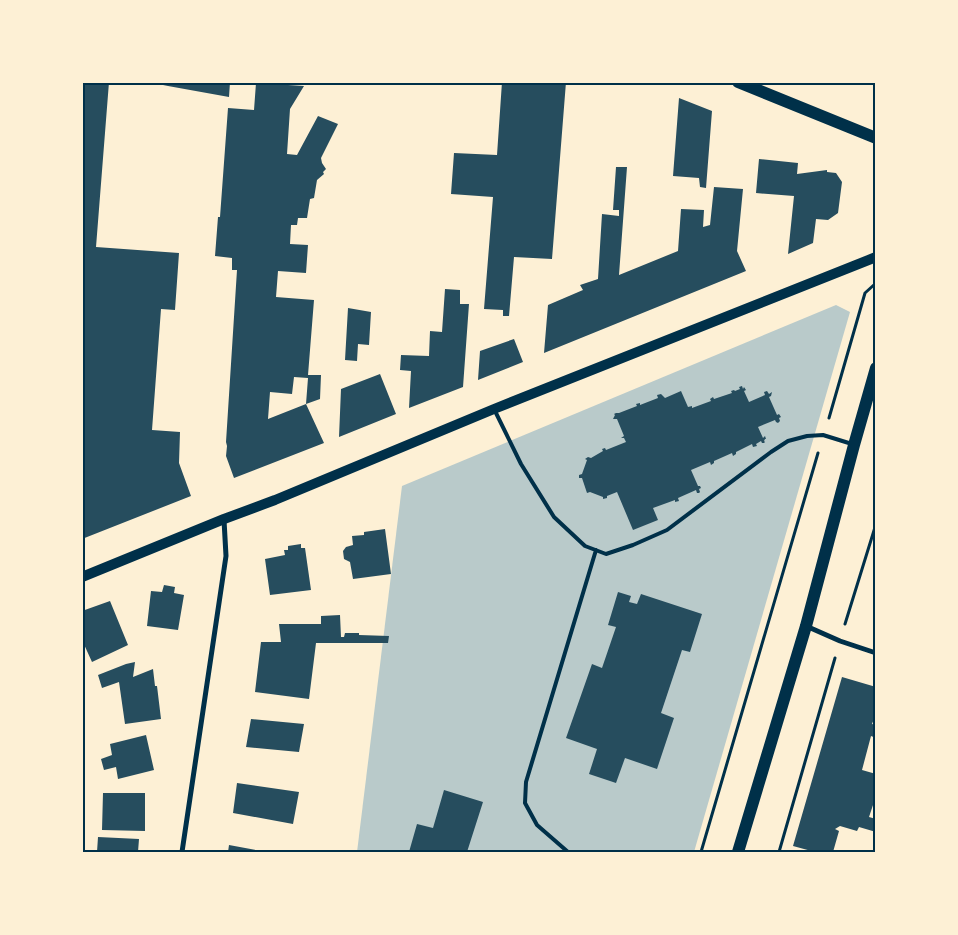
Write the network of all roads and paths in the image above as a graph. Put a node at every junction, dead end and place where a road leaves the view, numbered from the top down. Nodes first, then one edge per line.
1 (738, 82) edge
2 (876, 138) edge
3 (876, 257) edge
4 (876, 283) edge
5 (876, 368) edge
6 (494, 409) junction
7 (823, 436) junction
8 (854, 445) junction
9 (224, 519) junction
10 (876, 524) edge
11 (596, 550) junction
12 (82, 577) edge
13 (806, 626) junction
14 (840, 641) junction
15 (876, 653) edge
16 (182, 852) edge
17 (568, 852) edge
18 (701, 852) edge
19 (738, 852) edge
20 (779, 852) edge

1 - 2 main road
3 - 6 main road
4 - 7 path
5 - 8 main road
6 - 9 main road
6 - 11 lane
7 - 8 lane
7 - 11 lane
7 - 18 path
8 - 13 main road
9 - 12 main road
9 - 16 street
10 - 14 path
11 - 17 lane
13 - 14 street
13 - 19 main road
14 - 15 street
14 - 20 path

